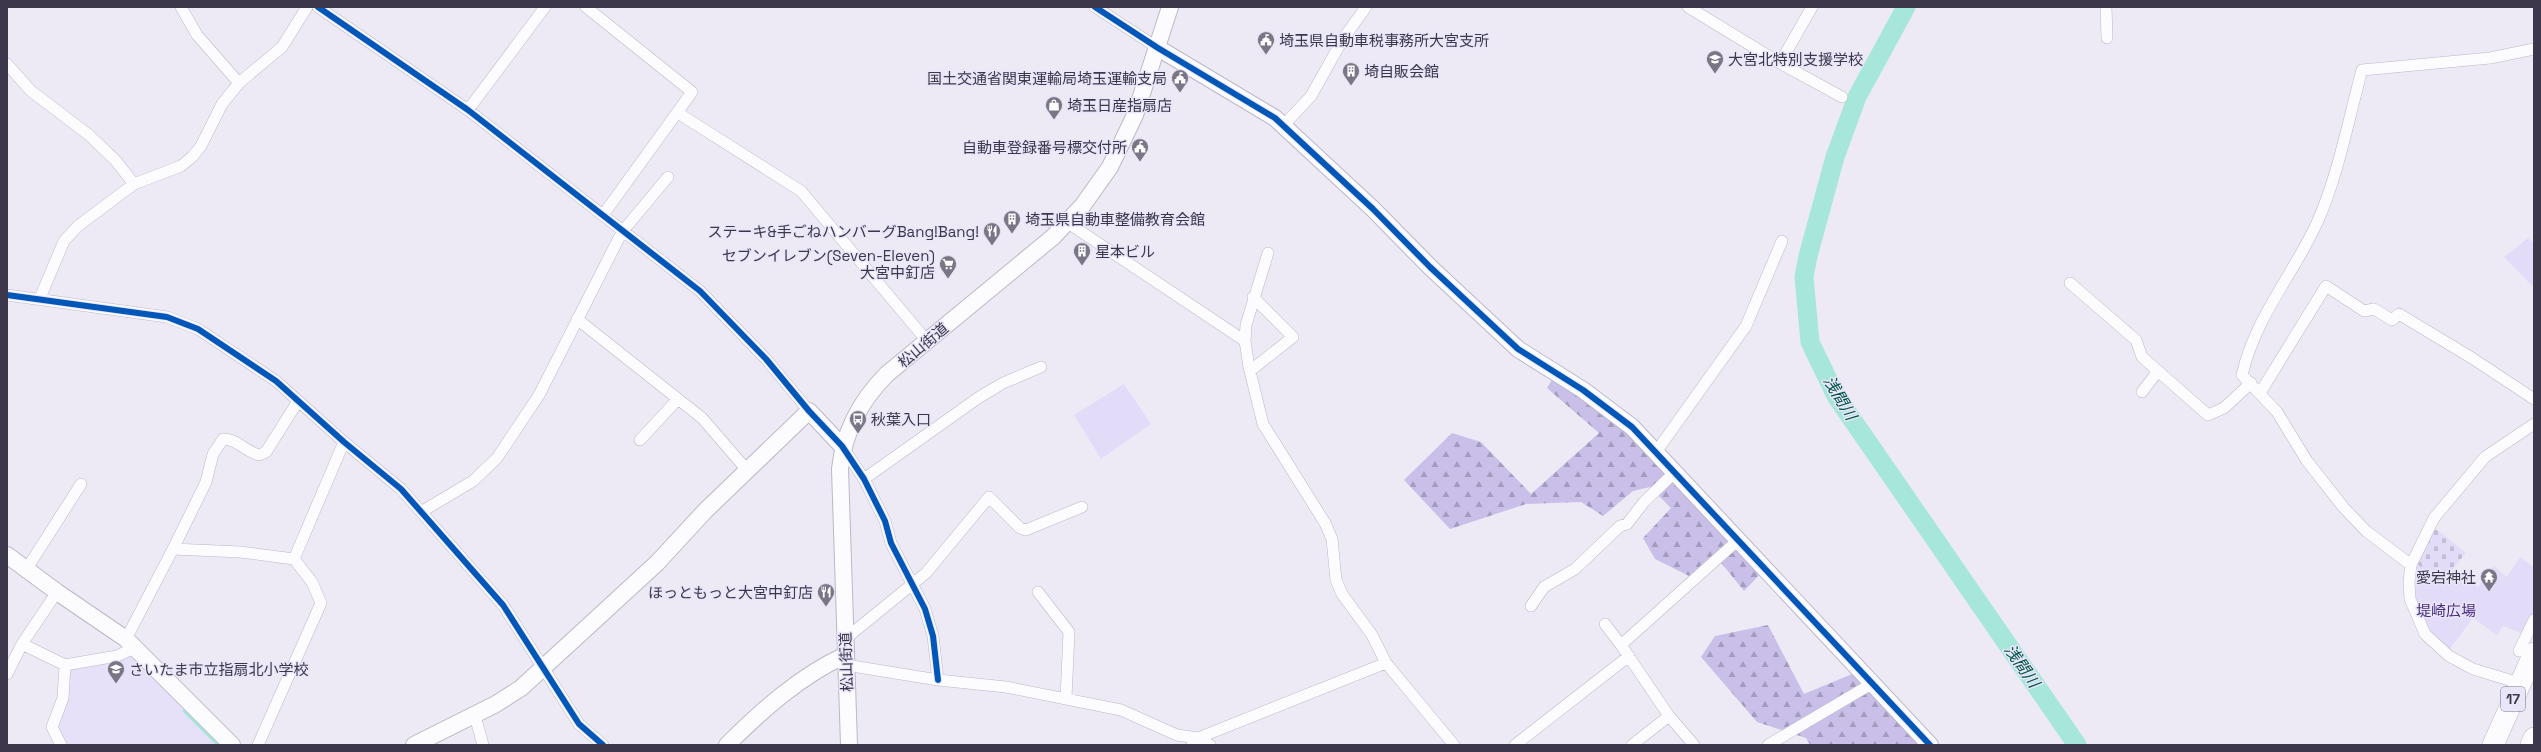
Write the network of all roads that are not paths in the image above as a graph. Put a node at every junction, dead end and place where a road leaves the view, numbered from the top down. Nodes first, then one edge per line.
1 (181, 7) edge
2 (307, 7) edge
3 (318, 7) edge
4 (545, 7) edge
5 (586, 7) edge
6 (1095, 7) edge
7 (1170, 7) edge
8 (1366, 7) edge
9 (1688, 7) edge
10 (1812, 7) edge
11 (2106, 7) edge
12 (1708, 12) edge
13 (2107, 38) dead end
14 (1158, 48) junction
15 (2534, 49) edge
16 (1780, 63) junction
17 (7, 64) edge
18 (239, 83) junction
19 (1842, 97) dead end
20 (468, 110) junction
21 (678, 113) junction
22 (1283, 126) junction
23 (668, 177) dead end
24 (134, 184) junction
25 (602, 215) junction
26 (1068, 223) junction
27 (622, 232) junction
28 (1782, 241) dead end
29 (1268, 253) dead end
30 (2070, 283) dead end
31 (7, 295) edge
32 (1253, 297) junction
33 (40, 298) junction
34 (576, 319) junction
35 (927, 341) junction
36 (1245, 341) junction
37 (1041, 368) dead end
38 (1250, 371) junction
39 (2158, 371) junction
40 (2250, 384) junction
41 (2142, 392) dead end
42 (2260, 393) junction
43 (678, 399) junction
44 (2534, 399) edge
45 (298, 401) junction
46 (809, 411) junction
47 (2534, 424) edge
48 (640, 440) dead end
49 (344, 442) junction
50 (842, 446) junction
51 (1656, 452) junction
52 (747, 470) junction
53 (1675, 472) junction
54 (864, 478) junction
55 (81, 484) dead end
56 (1082, 507) dead end
57 (421, 512) junction
58 (1737, 541) junction
59 (173, 549) junction
60 (7, 555) edge
61 (294, 560) junction
62 (2410, 565) junction
63 (26, 570) junction
64 (914, 584) junction
65 (57, 592) junction
66 (1038, 592) dead end
67 (1531, 606) dead end
68 (2534, 620) edge
69 (1604, 624) dead end
70 (845, 639) junction
71 (130, 643) junction
72 (22, 644) junction
73 (1621, 644) junction
74 (2526, 652) edge
75 (1629, 656) junction
76 (846, 660) junction
77 (1386, 663) junction
78 (65, 665) junction
79 (543, 669) junction
80 (7, 674) edge
81 (938, 680) junction
82 (1873, 683) junction
83 (2527, 685) edge
84 (1066, 698) junction
85 (475, 716) junction
86 (1670, 716) junction
87 (2534, 738) edge
88 (435, 740) edge
89 (1195, 742) edge
90 (61, 745) edge
91 (232, 745) edge
92 (258, 745) edge
93 (414, 745) edge
94 (483, 745) edge
95 (603, 745) edge
96 (727, 745) edge
97 (849, 745) edge
98 (1210, 745) edge
99 (1454, 745) edge
100 (1515, 745) edge
101 (1632, 745) edge
102 (1694, 745) edge
103 (1768, 745) edge
104 (1930, 745) edge
105 (2493, 745) edge
106 (2531, 745) edge

1 - 18 street
2 - 18 street
3 - 20 street
4 - 20 street
5 - 21 street
6 - 14 street
7 - 14 street, 松山街道
8 - 22 street
9 - 12 street
10 - 16 street
11 - 13 street
12 - 16 street
14 - 22 street
14 - 26 street, 松山街道
15 - 40 street
16 - 19 street
17 - 24 street
18 - 24 street
20 - 25 street
21 - 25 street
21 - 35 street
22 - 51 street
23 - 27 street
24 - 33 street
25 - 27 street
26 - 35 street, 松山街道
26 - 36 street
27 - 34 street
27 - 46 street
28 - 51 street
29 - 32 street
30 - 39 street
31 - 33 street
32 - 36 street
32 - 38 street
33 - 45 street
34 - 43 street
34 - 57 street
35 - 50 street, 松山街道
36 - 38 street
37 - 54 street
38 - 77 street
39 - 40 street
39 - 41 street
40 - 42 street
42 - 44 street
42 - 62 street
43 - 48 street
43 - 52 street
45 - 49 street
45 - 59 street
46 - 50 street
46 - 52 street
47 - 62 street
49 - 57 street
49 - 61 street
50 - 54 street
50 - 70 street, 松山街道
51 - 53 street
52 - 79 street
53 - 58 street
53 - 67 street
54 - 64 street
55 - 63 street
56 - 64 street
57 - 79 street
58 - 73 street
58 - 82 street
59 - 61 street
59 - 71 street
60 - 63 street
61 - 92 street
62 - 83 street
63 - 65 street
64 - 70 street
64 - 81 street
65 - 71 street
65 - 72 street
66 - 84 street
68 - 74 street
69 - 73 street
70 - 76 street, 松山街道
71 - 78 street
71 - 91 street
72 - 78 street
72 - 80 street
73 - 75 street
74 - 83 highway, 17
75 - 86 street
75 - 100 street
76 - 81 street
76 - 96 street
76 - 97 street, 松山街道
77 - 89 street
77 - 99 street
78 - 90 street
79 - 85 street
79 - 95 street
81 - 84 street
82 - 103 street
82 - 104 street
83 - 105 highway, 17
84 - 89 street
85 - 88 street
85 - 94 street
86 - 101 street
86 - 102 street
87 - 106 highway
88 - 93 street
89 - 98 street

